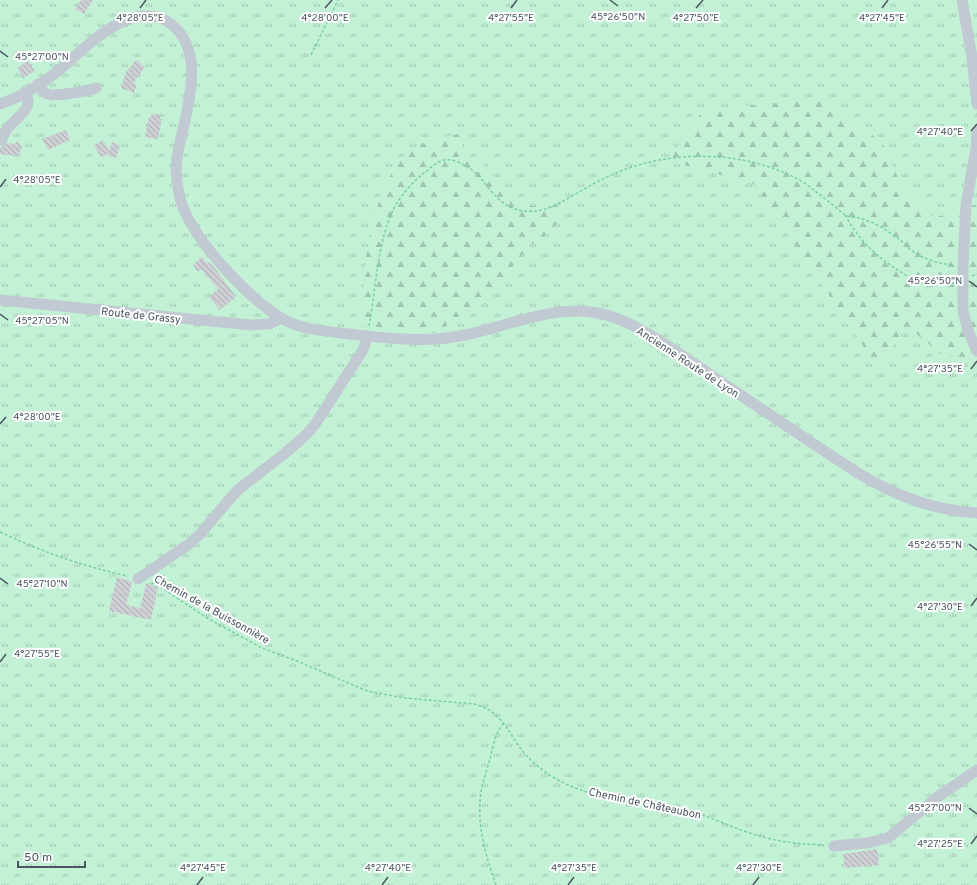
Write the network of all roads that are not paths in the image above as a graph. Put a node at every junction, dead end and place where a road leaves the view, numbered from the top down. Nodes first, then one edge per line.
1 (962, 0) edge
2 (38, 84) junction
3 (96, 88) dead end
4 (25, 92) junction
5 (0, 104) edge
6 (977, 104) edge
7 (977, 132) edge
8 (2, 140) dead end
9 (0, 300) edge
10 (281, 318) junction
11 (368, 336) junction
12 (977, 351) edge
13 (977, 513) edge
14 (138, 579) road end
15 (977, 770) edge
16 (834, 846) road end

1 - 6 street
2 - 3 street
2 - 4 street, Ancienne Route de Lyon
2 - 10 street, Ancienne Route de Lyon
4 - 5 street, Ancienne Route de Lyon
4 - 8 street
7 - 12 street
9 - 10 street, Route de Grassy
10 - 11 street, Ancienne Route de Lyon
11 - 13 street, Ancienne Route de Lyon
11 - 14 street
15 - 16 street

